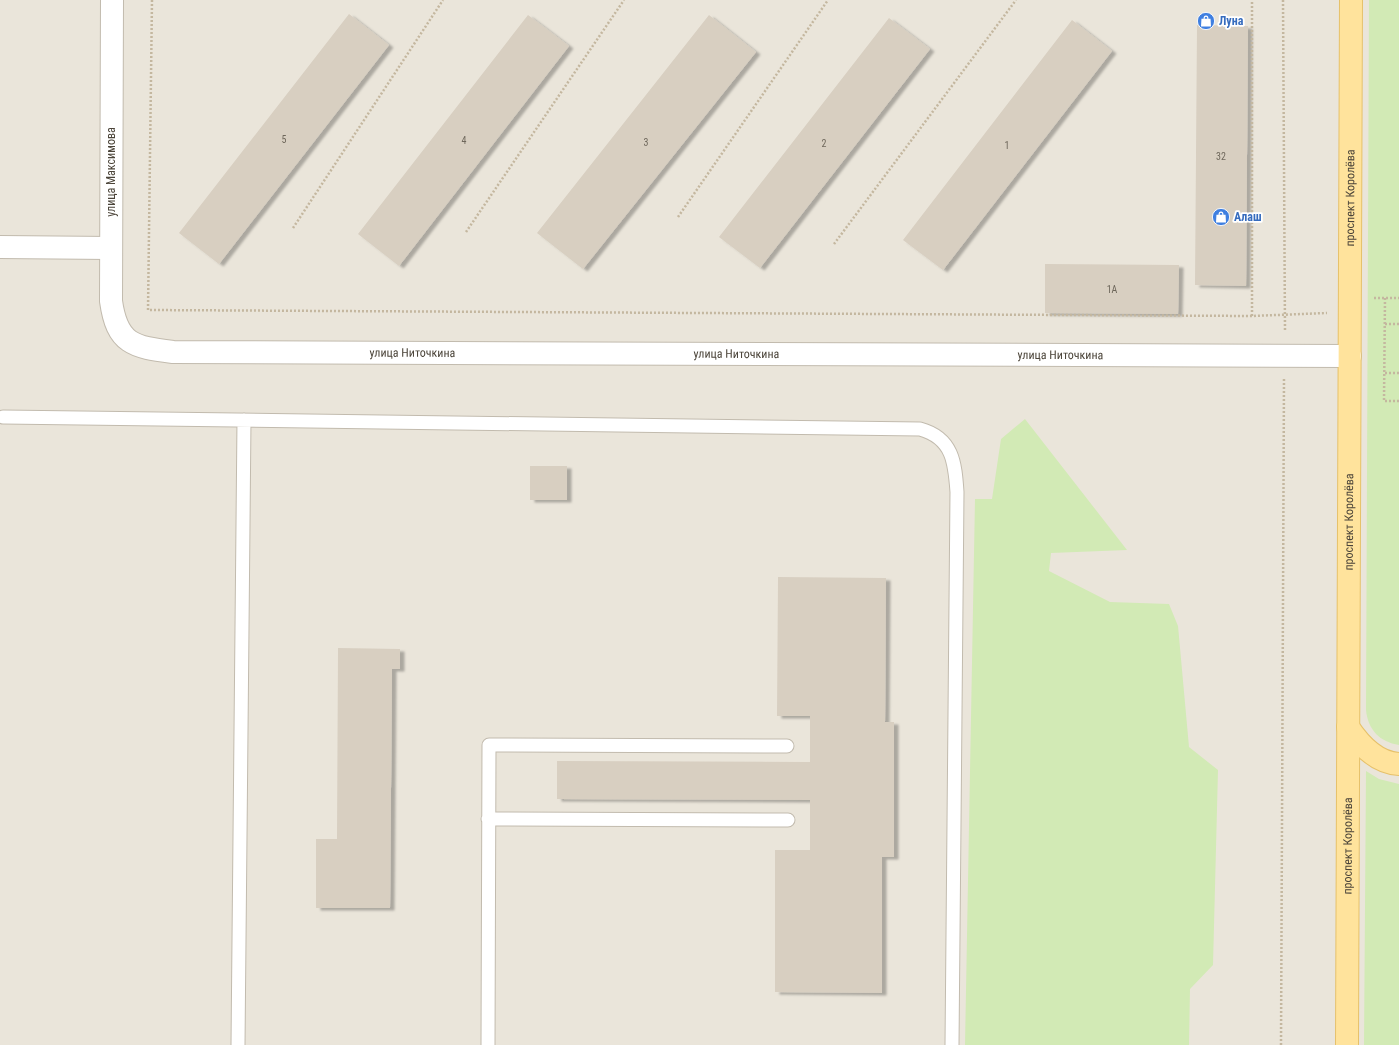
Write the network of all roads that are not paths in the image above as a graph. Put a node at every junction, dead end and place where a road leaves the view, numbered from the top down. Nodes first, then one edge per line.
1 (112, 0) edge
2 (1351, 0) edge
3 (0, 247) edge
4 (111, 248) junction
5 (127, 340) joint
6 (1350, 356) junction
7 (3, 417) dead end
8 (244, 420) junction
9 (1348, 727) junction
10 (787, 746) dead end
11 (1399, 764) edge
12 (488, 820) junction
13 (788, 820) dead end
14 (238, 1045) edge
15 (488, 1045) edge
16 (952, 1045) edge
17 (1347, 1045) edge

1 - 4 street, улица Максимова
2 - 6 main road, проспект Королёва
3 - 4 street
4 - 5 street, улица Максимова
5 - 6 street, улица Ниточкина
6 - 9 main road, проспект Королёва
7 - 8 lane
8 - 14 lane
8 - 16 lane
9 - 11 main road
9 - 17 main road, проспект Королёва
10 - 12 lane
12 - 13 lane
12 - 15 lane

